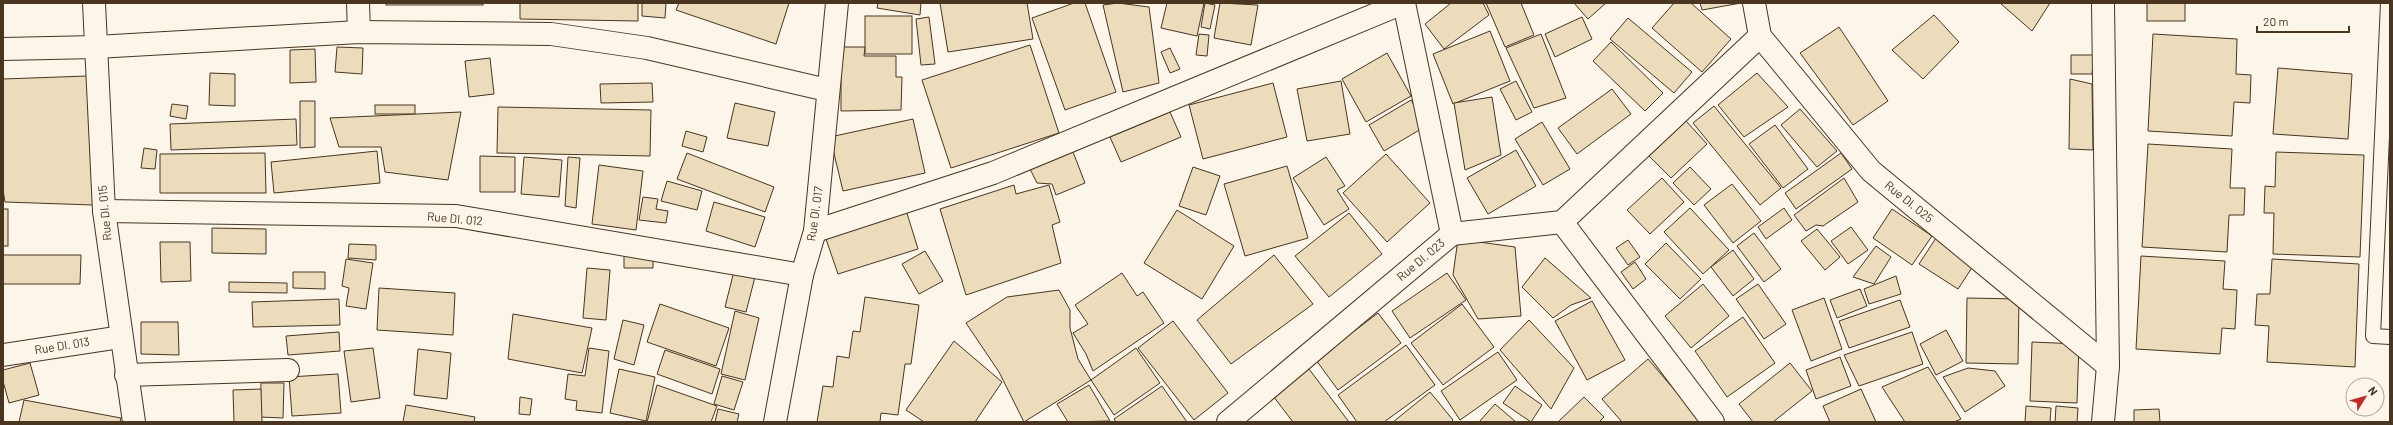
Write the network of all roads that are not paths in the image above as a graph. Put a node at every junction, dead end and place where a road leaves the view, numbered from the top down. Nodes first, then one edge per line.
1 (94, 3) edge
2 (358, 3) edge
3 (837, 3) edge
4 (1404, 3) edge
5 (1754, 3) edge
6 (2103, 3) edge
7 (2388, 3) edge
8 (359, 32) junction
9 (1760, 36) junction
10 (96, 47) junction
11 (3, 49) edge
12 (827, 90) junction
13 (104, 211) junction
14 (1562, 222) junction
15 (815, 231) junction
16 (1452, 234) junction
17 (802, 275) junction
18 (121, 337) junction
19 (2390, 337) edge
20 (3, 355) edge
21 (2108, 366) junction
22 (288, 370) dead end
23 (126, 375) junction
24 (134, 422) edge
25 (775, 422) edge
26 (1228, 422) edge
27 (1713, 422) edge
28 (2103, 422) edge

1 - 10 street, Rue DI. 015
2 - 8 street
3 - 12 street, Rue DI. 017
4 - 15 street
4 - 16 street, Rue DI. 023
5 - 9 street, Rue DI. 025
6 - 21 street
7 - 19 lane
8 - 10 street
8 - 12 street
9 - 14 street
9 - 21 street, Rue DI. 025
10 - 11 street
10 - 13 street, Rue DI. 015
12 - 15 street, Rue DI. 017
13 - 17 street, Rue DI. 012
13 - 18 street, Rue DI. 015
14 - 16 street
14 - 27 street
15 - 17 street, Rue DI. 017
16 - 26 street, Rue DI. 023
17 - 25 street, Rue DI. 017
18 - 20 street, Rue DI. 013
18 - 23 street, Rue DI. 015
21 - 28 street
22 - 23 street
23 - 24 street, Rue DI. 015

